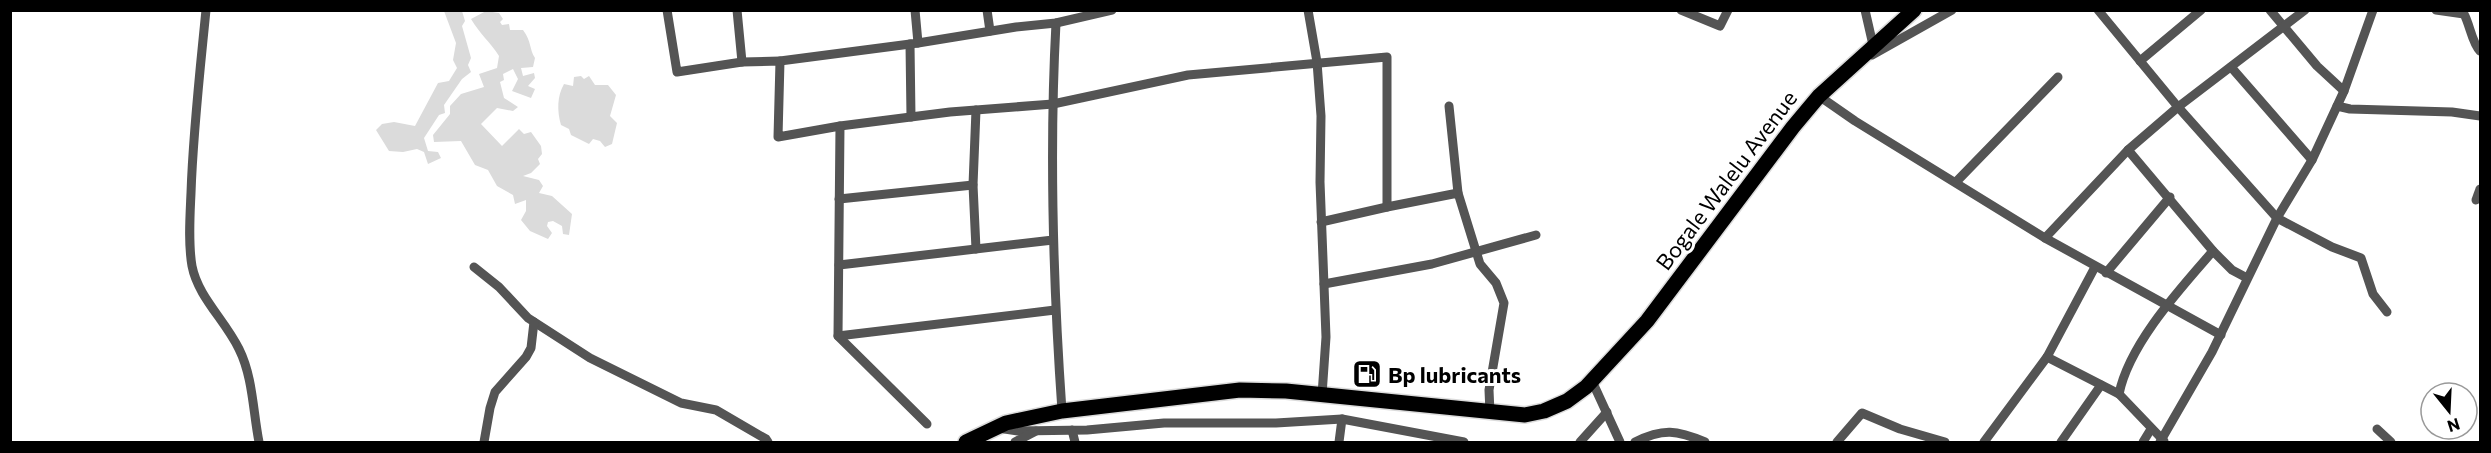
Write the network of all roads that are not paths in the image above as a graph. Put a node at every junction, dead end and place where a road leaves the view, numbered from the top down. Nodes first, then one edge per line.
1 (206, 10) edge
2 (667, 10) edge
3 (737, 10) edge
4 (915, 10) edge
5 (987, 10) edge
6 (1112, 10) edge
7 (1308, 10) edge
8 (1681, 10) edge
9 (1728, 10) edge
10 (1865, 10) edge
11 (1914, 10) edge
12 (1952, 10) edge
13 (2200, 10) edge
14 (2270, 10) edge
15 (2305, 10) edge
16 (2373, 10) edge
17 (2436, 10) edge
18 (2099, 11) edge
19 (1056, 23) junction
20 (2283, 27) junction
21 (990, 31) junction
22 (914, 43) junction
23 (1873, 45) junction
24 (2481, 51) edge
25 (780, 61) junction
26 (2140, 61) junction
27 (742, 62) junction
28 (1317, 62) junction
29 (2231, 67) junction
30 (1849, 68) junction
31 (2058, 77) dead end
32 (2344, 91) junction
33 (1819, 96) junction
34 (1053, 104) junction
35 (1449, 106) dead end
36 (2337, 106) junction
37 (2178, 107) junction
38 (975, 110) junction
39 (2481, 116) edge
40 (911, 117) junction
41 (840, 126) junction
42 (2128, 150) junction
43 (2312, 160) junction
44 (1956, 182) junction
45 (973, 185) junction
46 (2481, 189) edge
47 (1458, 193) junction
48 (2170, 197) junction
49 (839, 199) junction
50 (2476, 200) dead end
51 (1387, 207) junction
52 (2277, 218) junction
53 (1321, 222) junction
54 (1536, 235) dead end
55 (2045, 238) junction
56 (1053, 240) junction
57 (975, 249) junction
58 (2213, 251) junction
59 (1476, 252) junction
60 (839, 265) junction
61 (474, 267) dead end
62 (2095, 267) junction
63 (2106, 273) junction
64 (2247, 278) junction
65 (1323, 284) junction
66 (2165, 306) junction
67 (1055, 310) junction
68 (2387, 312) dead end
69 (534, 322) junction
70 (2220, 335) junction
71 (838, 336) junction
72 (2047, 357) junction
73 (1589, 384) junction
74 (2101, 385) junction
75 (2119, 394) junction
76 (1322, 395) junction
77 (1062, 411) junction
78 (1607, 412) junction
79 (1490, 413) junction
80 (1342, 419) junction
81 (927, 424) dead end
82 (996, 428) junction
83 (2151, 429) junction
84 (2377, 429) dead end
85 (1038, 430) junction
86 (1072, 430) junction
87 (1417, 438) edge
88 (2163, 441) edge
89 (259, 442) edge
90 (484, 442) edge
91 (768, 442) edge
92 (966, 442) edge
93 (1015, 442) edge
94 (1075, 442) edge
95 (1339, 442) edge
96 (1464, 442) edge
97 (1581, 442) edge
98 (1620, 442) edge
99 (1635, 442) edge
100 (1705, 442) edge
101 (1837, 442) edge
102 (1945, 442) edge
103 (1984, 442) edge
104 (2063, 442) edge
105 (2143, 442) edge
106 (2391, 442) edge

1 - 89 street
2 - 27 street
3 - 27 street
4 - 22 street
5 - 21 street
6 - 19 street
7 - 28 street
8 - 9 street
10 - 23 street
11 - 23 highway, Bogale Walelu Avenue
12 - 30 street
13 - 26 street
14 - 20 street
15 - 20 street
16 - 32 street
17 - 24 street
18 - 26 street
19 - 21 street
19 - 34 street
20 - 29 street
20 - 32 street
21 - 22 street
22 - 25 street
22 - 40 street
23 - 30 highway, Bogale Walelu Avenue
25 - 27 street
25 - 41 street
26 - 37 street
28 - 34 street
28 - 51 street
28 - 53 street
29 - 37 street
29 - 43 street
30 - 33 highway, Bogale Walelu Avenue
31 - 44 street
32 - 36 street
33 - 44 street
33 - 73 highway, Bogale Walelu Avenue
34 - 38 street
34 - 56 street
35 - 47 street
36 - 39 street
36 - 43 street
37 - 42 street
37 - 52 street
38 - 40 street
38 - 45 street
40 - 41 street
41 - 49 street
42 - 48 street
42 - 55 street
43 - 52 street
44 - 55 street
45 - 49 street
45 - 57 street
46 - 50 street
47 - 51 street
47 - 59 street
48 - 58 street
48 - 63 street
49 - 60 street
51 - 53 street
52 - 64 street
52 - 68 street
53 - 65 street
54 - 59 street
55 - 62 street
56 - 57 street
56 - 67 street
57 - 60 street
58 - 64 street
58 - 66 street
59 - 65 street
59 - 79 street
60 - 71 street
61 - 69 street
62 - 63 street
62 - 72 street
63 - 66 street
64 - 70 street
65 - 76 street
66 - 70 street
66 - 75 street
67 - 71 street
67 - 77 street
69 - 90 street
69 - 91 street
70 - 88 street
71 - 81 street
72 - 74 street
72 - 103 street
73 - 78 street
73 - 79 highway, Bogale Walelu Avenue
74 - 75 street
74 - 104 street
75 - 83 street
76 - 77 highway, Bogale Walelu Avenue
76 - 79 highway, Bogale Walelu Avenue
77 - 82 highway, Bogale Walelu Avenue
78 - 97 street
78 - 98 street
80 - 86 street
80 - 87 street
80 - 95 street
82 - 85 street
82 - 92 highway, Bogale Walelu Avenue
83 - 88 street
83 - 105 street
84 - 106 street
85 - 86 street
85 - 93 street
86 - 94 street
87 - 96 street
99 - 100 street
101 - 102 street

